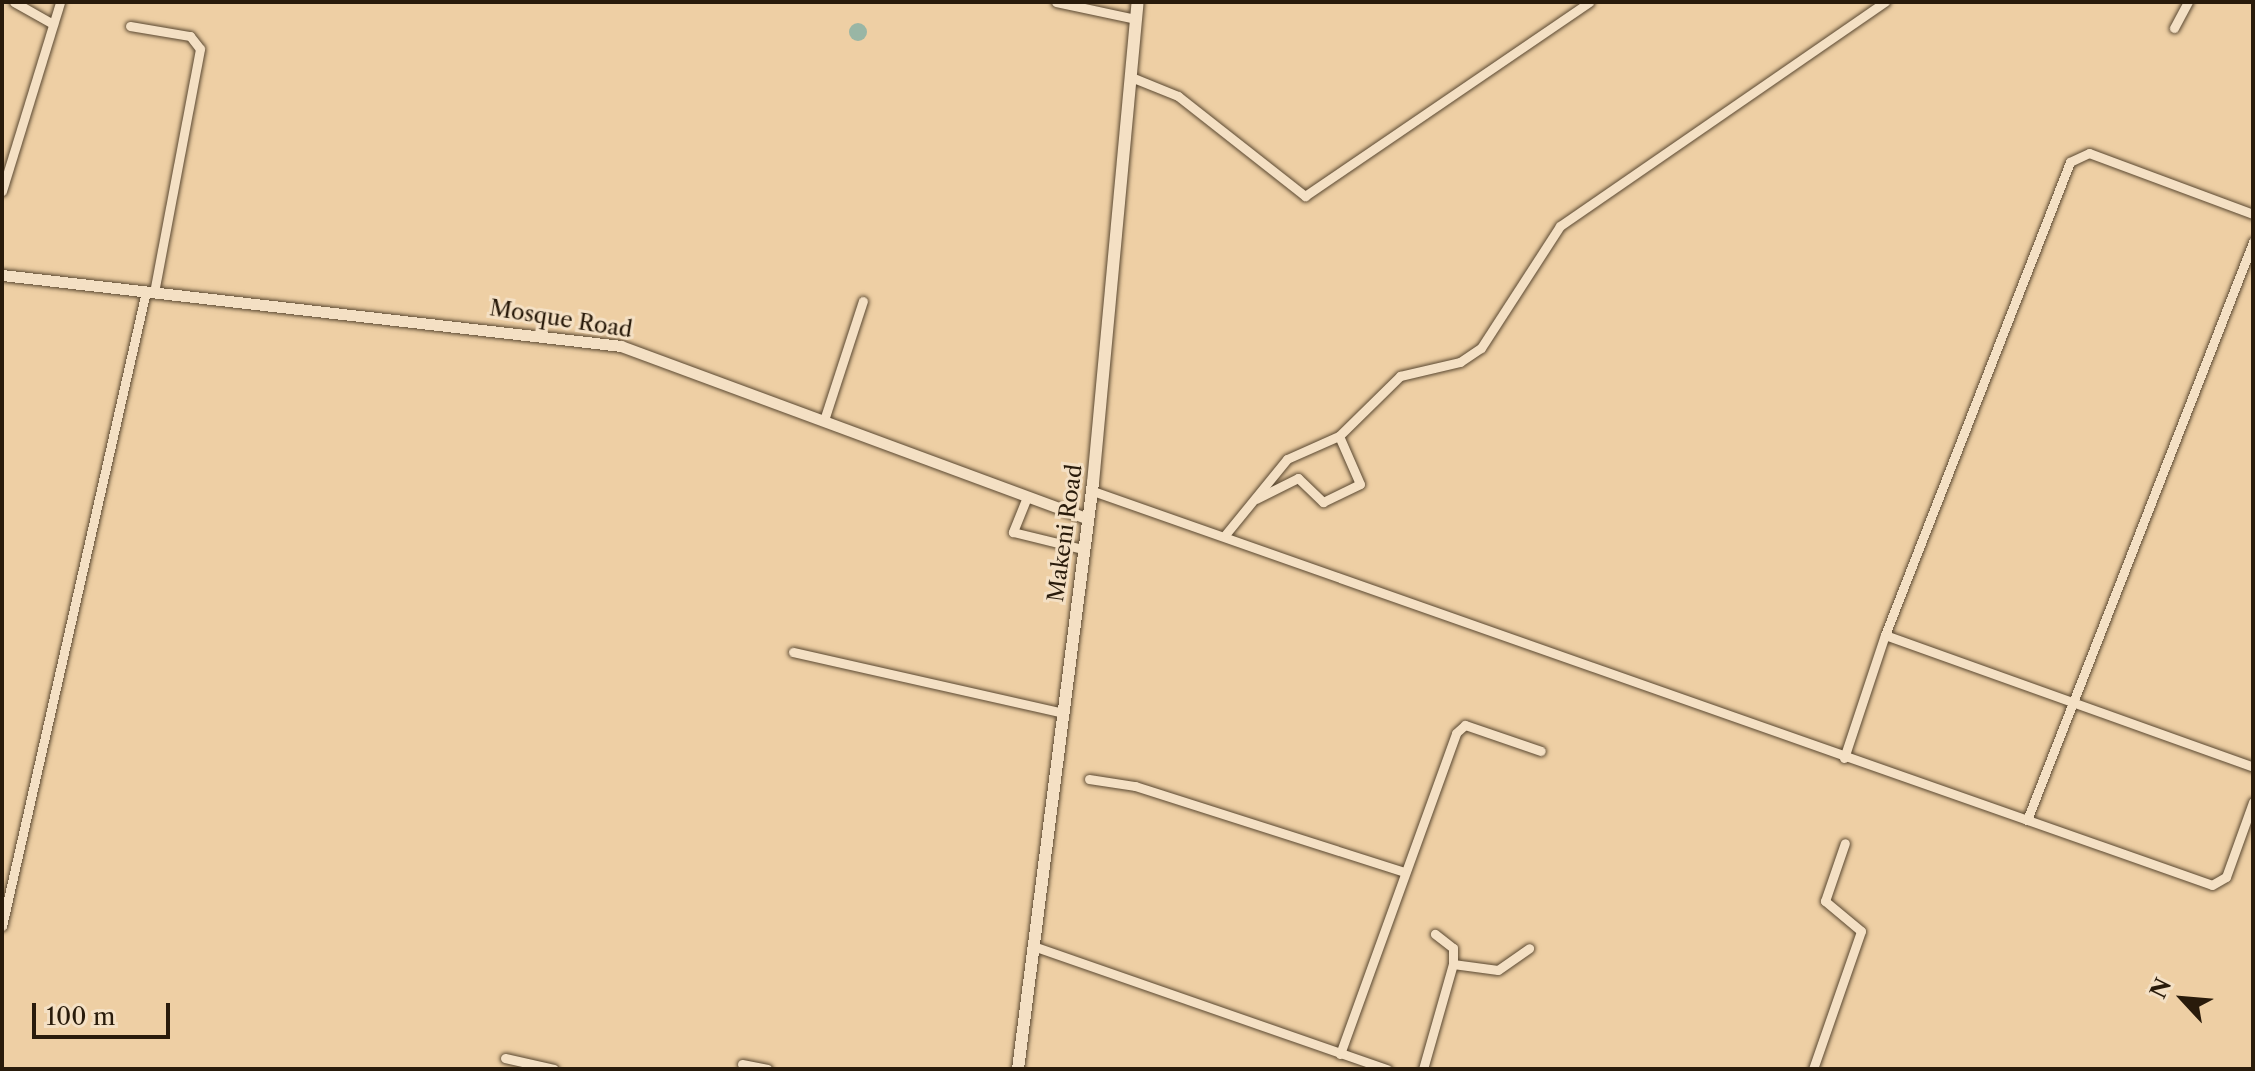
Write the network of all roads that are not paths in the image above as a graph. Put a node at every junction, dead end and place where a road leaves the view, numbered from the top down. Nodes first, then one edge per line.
1 (14, 2) edge
2 (60, 2) edge
3 (1056, 2) edge
4 (1138, 2) edge
5 (1589, 2) edge
6 (1885, 2) edge
7 (2188, 2) edge
8 (1136, 19) junction
9 (53, 24) junction
10 (130, 26) dead end
11 (2174, 28) dead end
12 (1131, 77) junction
13 (2, 191) edge
14 (2253, 214) edge
15 (2253, 242) edge
16 (2, 275) edge
17 (150, 291) junction
18 (863, 301) dead end
19 (825, 417) junction
20 (1339, 436) junction
21 (1090, 490) junction
22 (1027, 497) junction
23 (1250, 503) junction
24 (1087, 518) junction
25 (1225, 535) junction
26 (1082, 549) junction
27 (1885, 635) junction
28 (793, 652) dead end
29 (2077, 700) junction
30 (1063, 713) junction
31 (1541, 751) dead end
32 (1844, 758) junction
33 (2253, 767) edge
34 (1089, 779) dead end
35 (2253, 802) edge
36 (2027, 820) junction
37 (1845, 843) dead end
38 (1404, 872) junction
39 (2, 926) edge
40 (1435, 934) dead end
41 (1033, 946) junction
42 (1529, 948) dead end
43 (1453, 964) junction
44 (1340, 1054) junction
45 (505, 1058) dead end
46 (742, 1064) dead end
47 (554, 1069) edge
48 (768, 1069) edge
49 (1018, 1069) edge
50 (1387, 1069) edge
51 (1423, 1069) edge
52 (1813, 1069) edge

1 - 9 street
2 - 9 street
3 - 8 street
4 - 8 main road, Makeni Road
5 - 12 street
6 - 20 street
7 - 11 street
8 - 12 main road, Makeni Road
9 - 13 street
10 - 17 street
12 - 21 main road, Makeni Road
14 - 27 street
15 - 29 street
16 - 17 street, Mosque Road
17 - 19 street, Mosque Road
17 - 39 street
18 - 19 street
19 - 22 street, Mosque Road
20 - 23 street
20 - 23 street
21 - 24 main road, Makeni Road
21 - 25 street
22 - 24 street, Mosque Road
22 - 26 street
23 - 25 street
24 - 26 main road, Makeni Road
25 - 32 street
26 - 30 main road, Makeni Road
27 - 29 street
27 - 32 street
28 - 30 street
29 - 33 street
29 - 36 street
30 - 41 main road, Makeni Road
31 - 38 street
32 - 36 street
34 - 38 street
35 - 36 street
37 - 52 street
38 - 44 street
40 - 43 street
41 - 44 street
41 - 49 main road, Makeni Road
42 - 43 street
43 - 51 street
44 - 50 street
45 - 47 street
46 - 48 street

